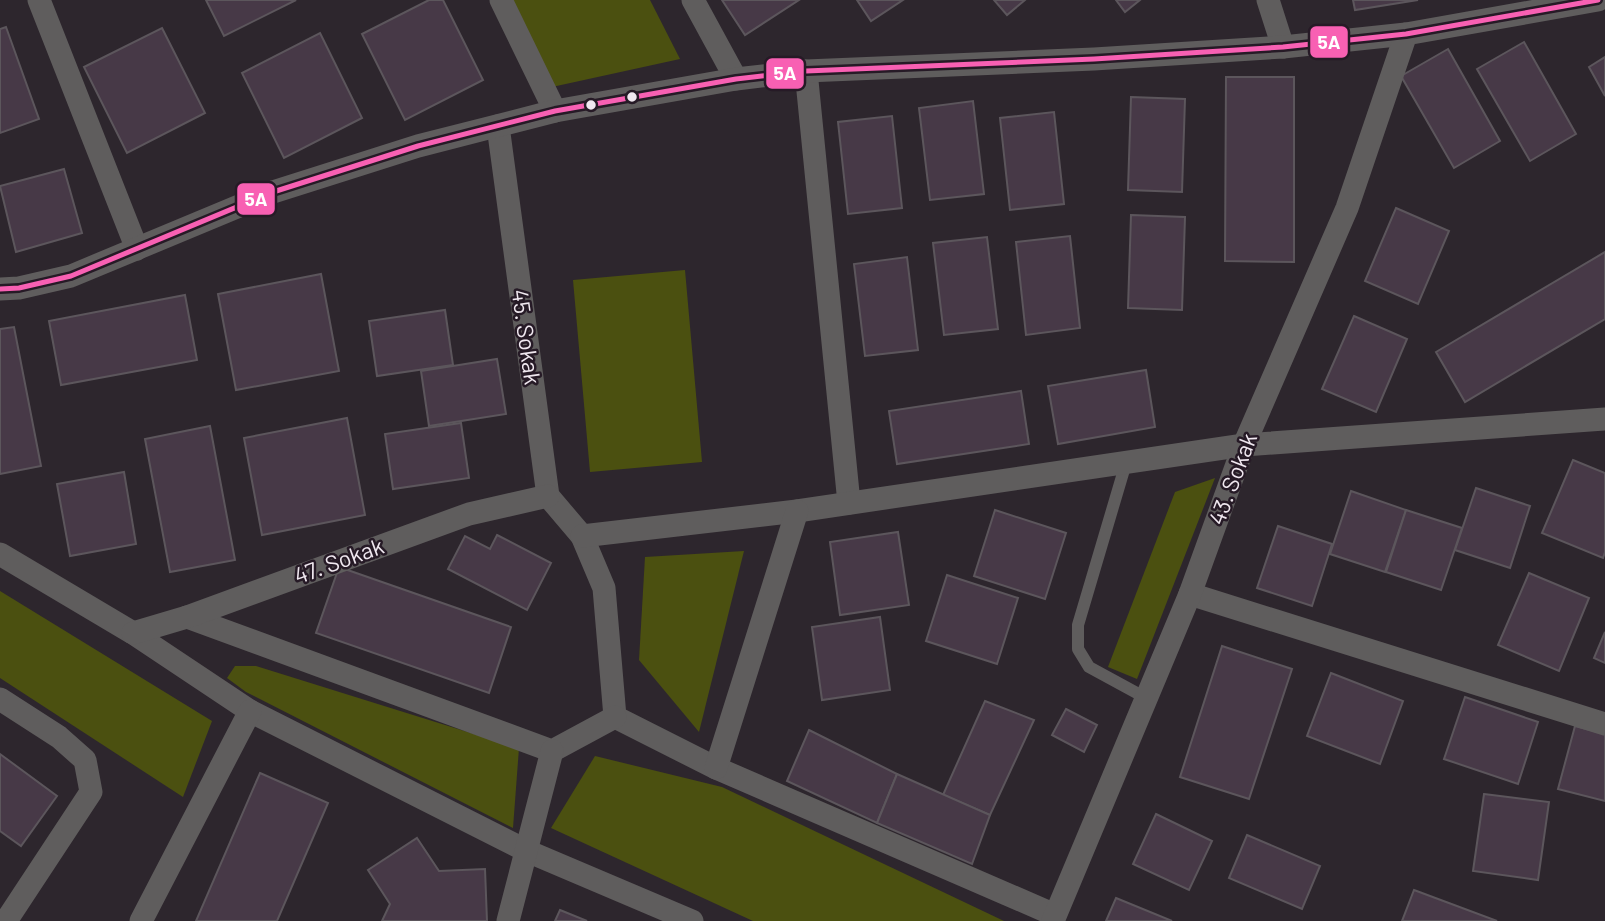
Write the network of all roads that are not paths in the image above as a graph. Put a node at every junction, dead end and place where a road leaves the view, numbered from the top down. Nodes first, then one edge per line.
1 (39, 0) edge
2 (501, 0) edge
3 (693, 0) edge
4 (1268, 0) edge
5 (1598, 0) edge
6 (1406, 34) junction
7 (1283, 47) junction
8 (806, 71) junction
9 (736, 79) junction
10 (555, 111) junction
11 (498, 126) junction
12 (137, 249) junction
13 (0, 289) edge
14 (1605, 419) edge
15 (1244, 445) junction
16 (1126, 463) junction
17 (548, 496) junction
18 (849, 503) junction
19 (797, 510) junction
20 (582, 536) junction
21 (0, 554) edge
22 (1190, 594) junction
23 (187, 617) junction
24 (133, 633) junction
25 (1146, 698) junction
26 (0, 699) edge
27 (250, 711) junction
28 (615, 717) junction
29 (1605, 724) edge
30 (552, 751) junction
31 (716, 768) junction
32 (527, 851) junction
33 (1054, 918) edge
34 (6, 921) edge
35 (141, 921) edge
36 (508, 921) edge
37 (692, 921) edge

1 - 12 street
2 - 10 street
3 - 9 street
4 - 7 street
5 - 6 street
6 - 7 street
6 - 15 street, 43. Sokak
7 - 8 street
8 - 9 street
8 - 18 street
9 - 10 street
10 - 11 street
11 - 12 street
11 - 17 street, 45. Sokak
12 - 13 street
14 - 15 street
15 - 16 street
15 - 22 street, 43. Sokak
16 - 18 street
16 - 25 lane
17 - 20 street
17 - 23 street, 47. Sokak
18 - 19 street
19 - 20 street
19 - 31 street
20 - 28 street
21 - 24 street
22 - 25 street, 43. Sokak
22 - 29 street
23 - 24 street, 47. Sokak
23 - 30 street
24 - 27 street
25 - 33 street, 43. Sokak
26 - 34 street
27 - 32 street
27 - 35 street
28 - 30 street
28 - 31 street
30 - 32 street
31 - 33 street
32 - 36 street
32 - 37 street

